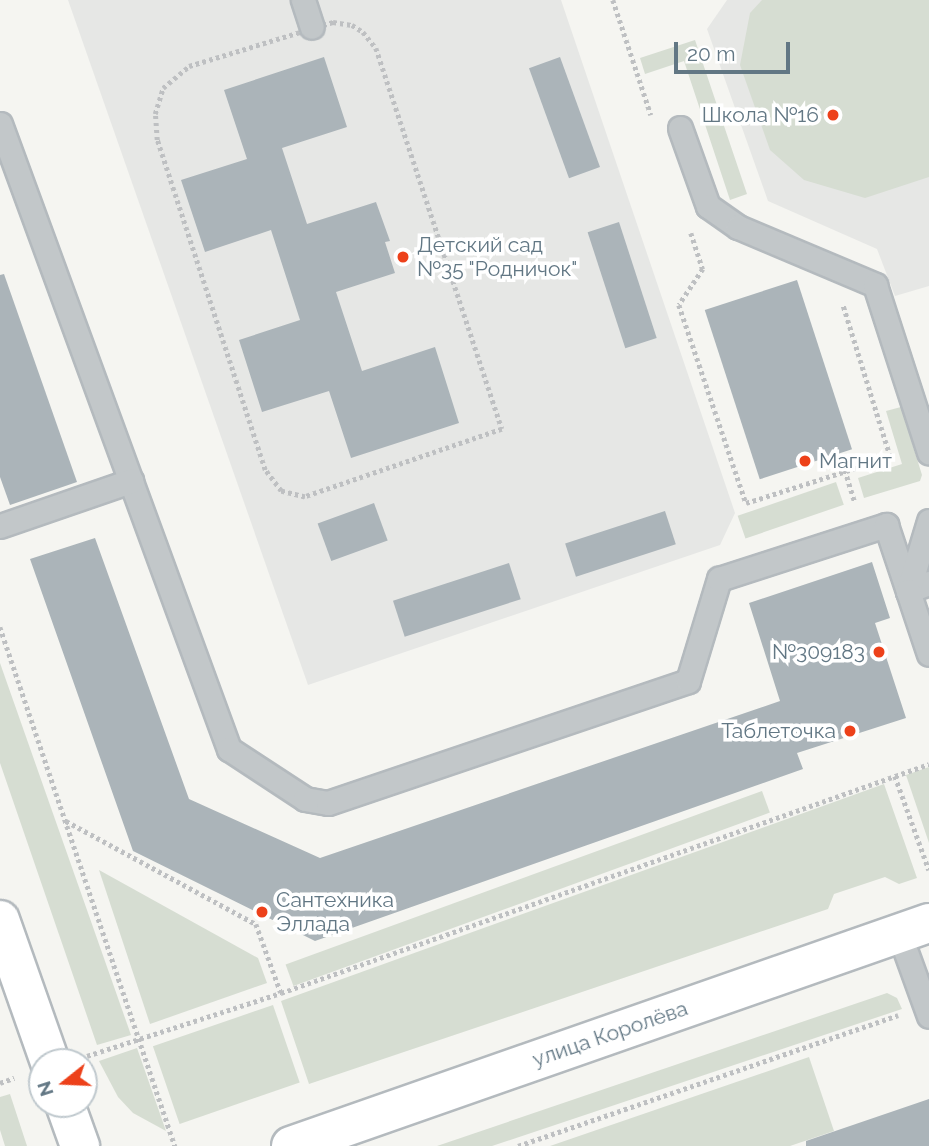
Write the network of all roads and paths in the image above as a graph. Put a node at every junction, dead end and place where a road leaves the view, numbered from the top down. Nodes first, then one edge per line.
1 (303, 0) edge
2 (612, 0) edge
3 (312, 27) junction
4 (654, 123) dead end
5 (0, 124) edge
6 (680, 128) dead end
7 (687, 220) dead end
8 (831, 266) junction
9 (929, 452) edge
10 (131, 481) junction
11 (929, 521) edge
12 (0, 526) edge
13 (918, 587) edge
14 (0, 627) edge
15 (929, 654) edge
16 (929, 764) edge
17 (895, 776) junction
18 (65, 820) junction
19 (929, 870) edge
20 (0, 920) edge
21 (914, 928) edge
22 (281, 993) junction
23 (927, 1011) edge
24 (141, 1040) junction
25 (59, 1048) edge
26 (98, 1051) edge
27 (70, 1118) edge
28 (80, 1146) edge
29 (175, 1146) edge
30 (291, 1146) edge
31 (518, 1146) edge

1 - 3 lane
2 - 4 path
3 - 3 path
5 - 10 lane
6 - 8 lane
7 - 8 path
8 - 9 lane
10 - 12 lane
10 - 13 lane
11 - 13 lane
13 - 15 lane
14 - 18 path
16 - 17 path
17 - 19 path
17 - 22 path
18 - 22 path
18 - 24 path
20 - 25 main road
21 - 23 lane
21 - 30 main road, улица Королёва
22 - 24 path
23 - 31 path
24 - 26 path
24 - 29 path
27 - 28 main road

